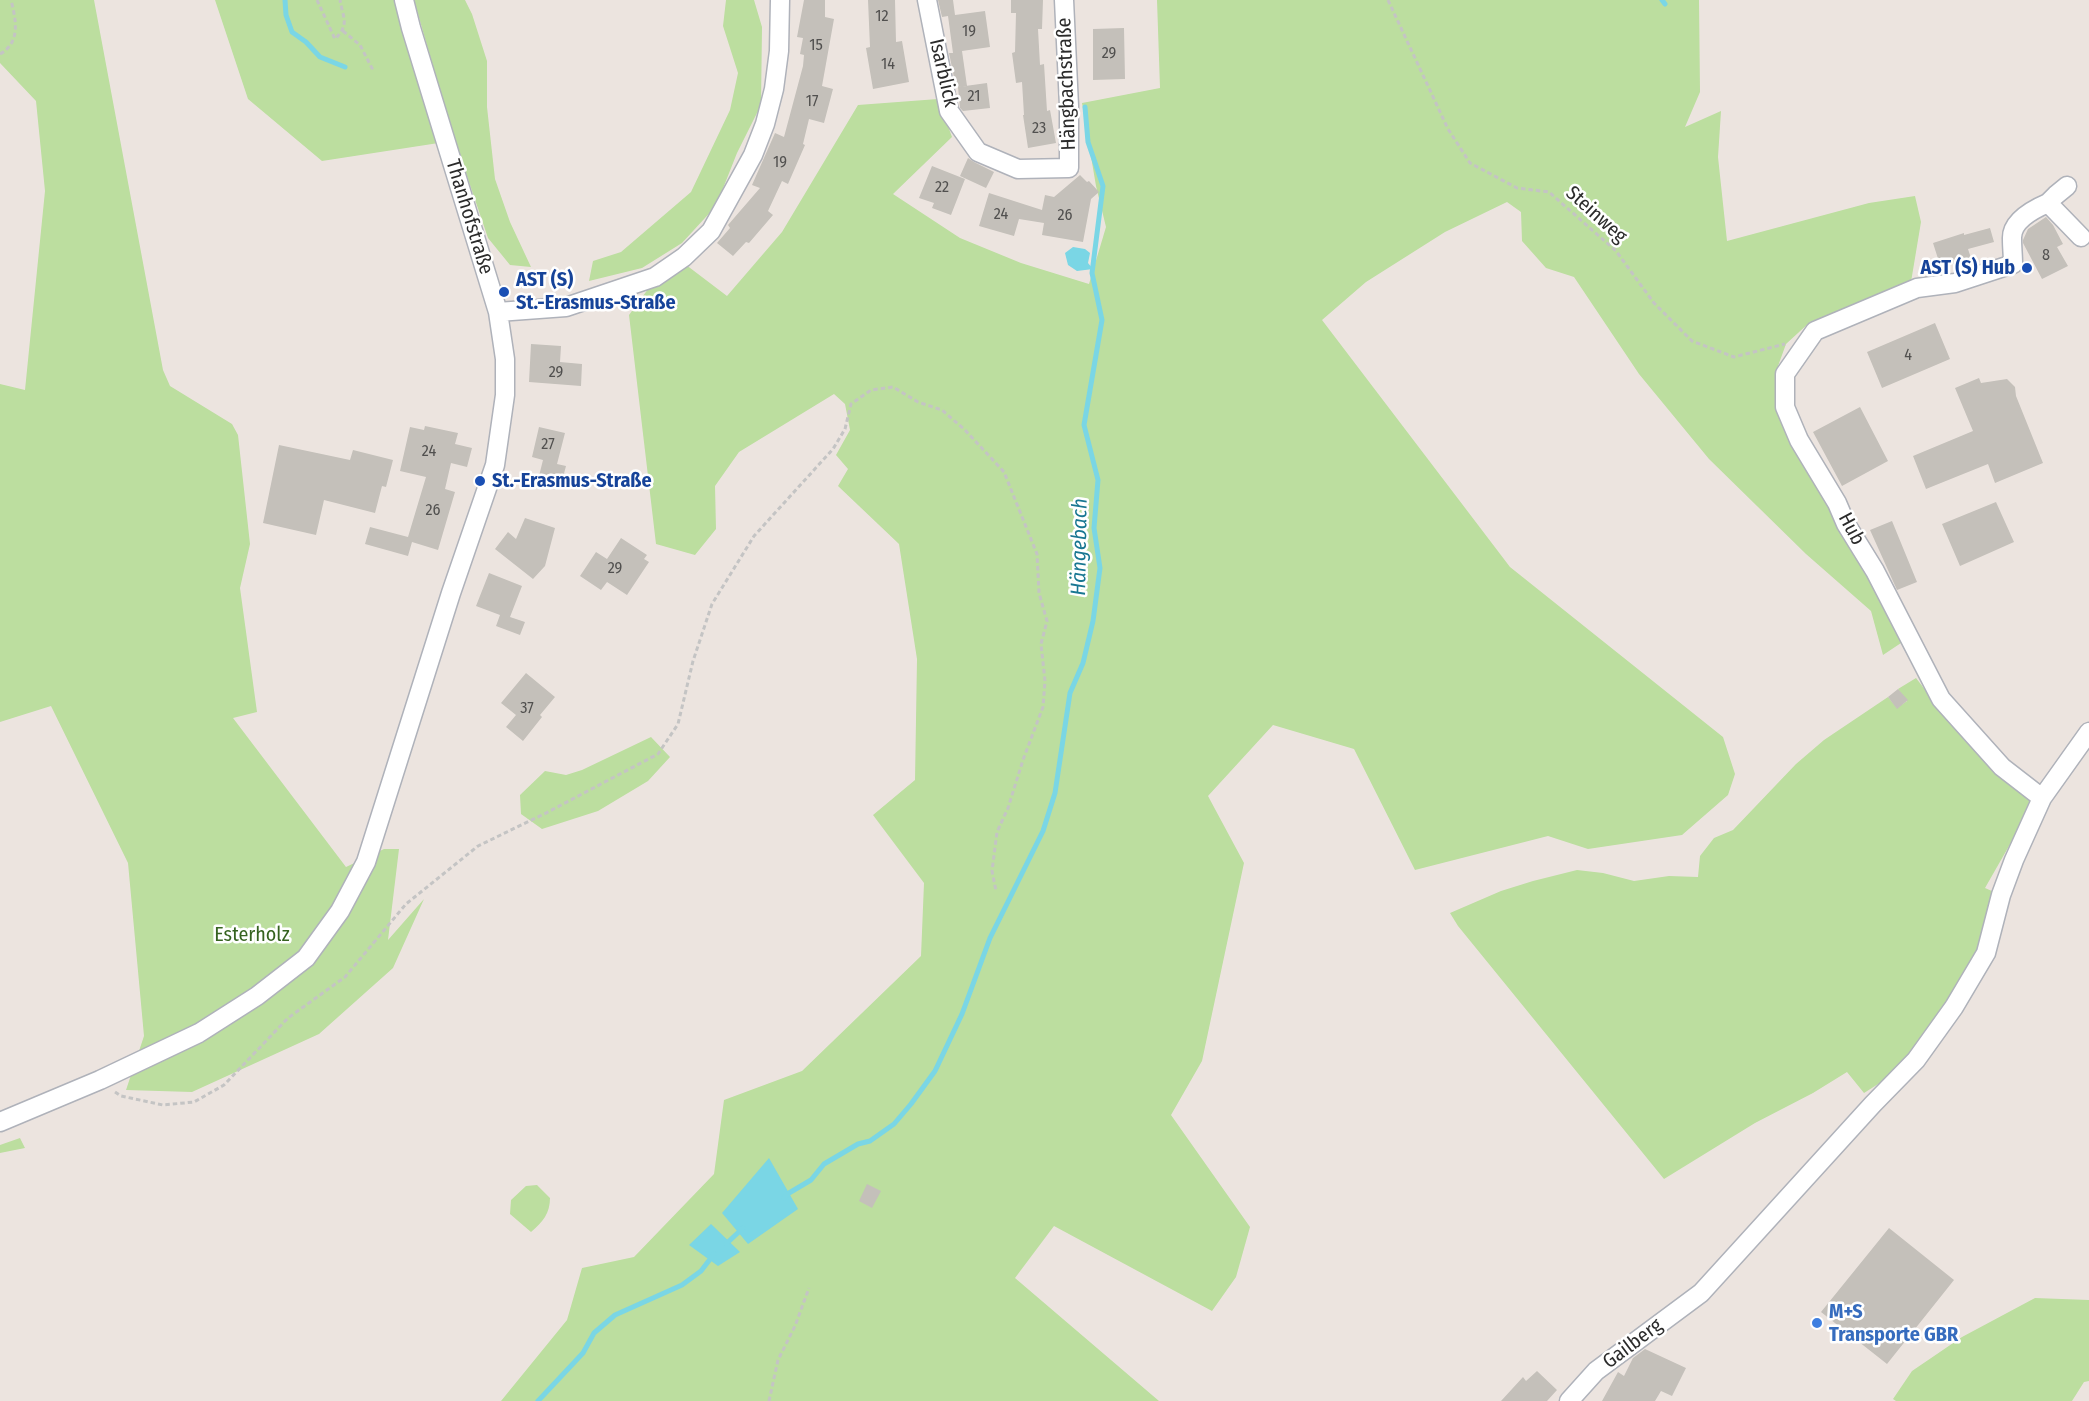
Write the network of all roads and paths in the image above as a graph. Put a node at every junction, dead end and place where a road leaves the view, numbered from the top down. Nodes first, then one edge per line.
1 (11, 0) edge
2 (317, 0) edge
3 (340, 0) edge
4 (404, 0) edge
5 (780, 0) edge
6 (927, 0) edge
7 (1064, 0) edge
8 (1388, 0) edge
9 (343, 31) junction
10 (0, 54) edge
11 (374, 72) dead end
12 (1070, 168) joint
13 (2067, 186) dead end
14 (2048, 203) junction
15 (2081, 237) dead end
16 (498, 312) junction
17 (1810, 338) junction
18 (2089, 732) edge
19 (2042, 798) junction
20 (996, 891) dead end
21 (100, 1080) junction
22 (0, 1122) edge
23 (809, 1288) dead end
24 (769, 1401) edge
25 (1569, 1401) edge

1 - 10 path
2 - 9 path
3 - 9 path
4 - 16 street, Thanhofstraße
5 - 16 street
6 - 12 street, Isarblick
7 - 12 street, Hängbachstraße
8 - 17 path, Steinweg
9 - 11 path
13 - 14 street
14 - 15 street
14 - 17 street, Hub
16 - 21 street, Thanhofstraße
17 - 19 street, Hub
18 - 19 street, Gailberg
19 - 25 street, Gailberg
20 - 21 path
21 - 22 street, Thanhofstraße
23 - 24 path

